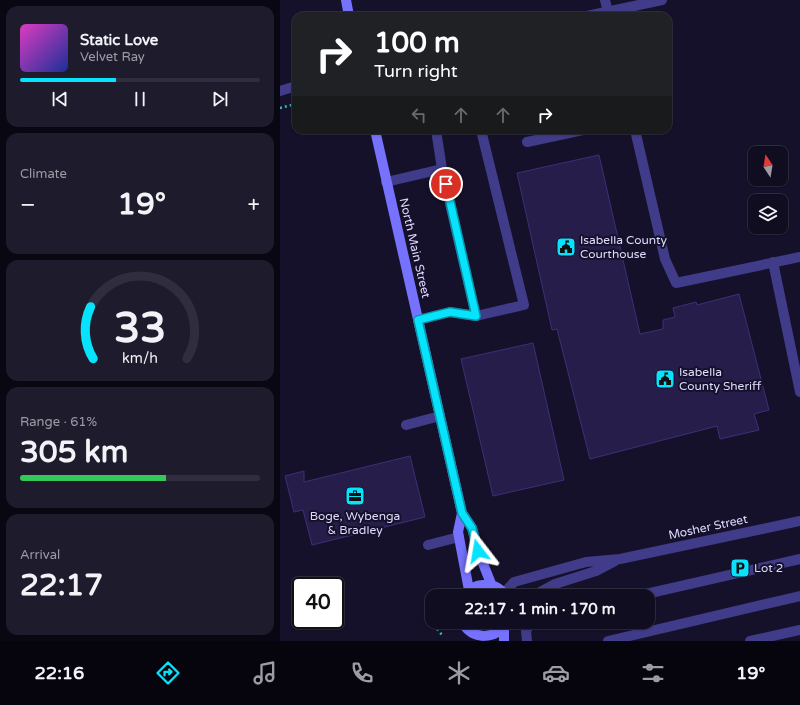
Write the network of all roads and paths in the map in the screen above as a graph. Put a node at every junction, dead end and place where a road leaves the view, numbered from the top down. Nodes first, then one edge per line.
1 (346, 0) edge
2 (605, 0) edge
3 (662, 0) edge
4 (348, 12) edge
5 (608, 12) edge
6 (616, 12) edge
7 (292, 87) edge
8 (280, 91) edge
9 (292, 105) edge
10 (280, 108) edge
11 (375, 134) edge
12 (437, 134) edge
13 (482, 134) edge
14 (564, 134) edge
15 (636, 134) edge
16 (527, 142) dead end
17 (442, 169) junction
18 (386, 182) junction
19 (800, 257) edge
20 (773, 262) junction
21 (476, 316) junction
22 (418, 320) junction
23 (800, 392) edge
24 (440, 416) junction
25 (406, 425) dead end
26 (462, 513) junction
27 (800, 521) edge
28 (459, 537) junction
29 (428, 545) dead end
30 (620, 559) junction
31 (800, 559) edge
32 (492, 586) junction
33 (466, 589) edge
34 (472, 589) edge
35 (499, 589) edge
36 (509, 589) edge
37 (546, 589) edge
38 (655, 592) edge
39 (800, 596) edge
40 (437, 629) dead end
41 (467, 629) edge
42 (500, 629) edge
43 (505, 629) edge
44 (527, 629) edge
45 (800, 630) edge
46 (442, 635) dead end
47 (479, 638) edge
48 (504, 641) edge
49 (527, 641) edge
50 (608, 641) edge
51 (750, 641) edge

1 - 4 street
2 - 5 street
3 - 6 street
7 - 8 street
9 - 10 path
11 - 18 street, North Main Street
12 - 17 street
13 - 21 street
14 - 16 street
15 - 20 street
17 - 18 street
17 - 21 street
18 - 22 street, North Main Street
19 - 20 street
20 - 23 street
21 - 22 street
22 - 24 street, North Main Street
24 - 25 street
24 - 26 street, North Main Street
26 - 28 street, North Main Street
26 - 32 street, North Main Street
27 - 30 street, Mosher Street
28 - 29 street
28 - 33 street, North Main Street
30 - 36 street, Mosher Street
30 - 37 street, Mosher Street
31 - 38 street
32 - 34 street
32 - 35 street
39 - 50 street
40 - 46 path
41 - 47 street
42 - 47 street
43 - 48 street
44 - 49 street
45 - 51 street

